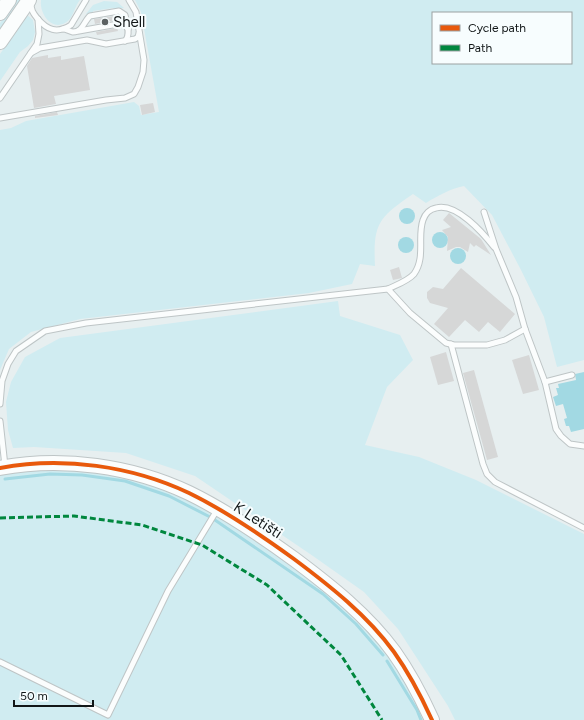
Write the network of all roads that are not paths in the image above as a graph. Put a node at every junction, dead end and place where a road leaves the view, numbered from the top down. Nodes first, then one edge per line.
1 (9, 0) edge
2 (30, 0) edge
3 (86, 0) edge
4 (128, 0) edge
5 (0, 13) edge
6 (38, 19) junction
7 (63, 29) junction
8 (128, 29) junction
9 (77, 31) junction
10 (139, 33) junction
11 (124, 41) junction
12 (0, 42) edge
13 (31, 53) junction
14 (0, 98) edge
15 (0, 118) edge
16 (484, 212) dead end
17 (496, 249) junction
18 (388, 289) junction
19 (525, 329) junction
20 (450, 344) junction
21 (572, 375) dead end
22 (544, 382) junction
23 (0, 404) edge
24 (0, 422) edge
25 (584, 446) edge
26 (2, 467) edge
27 (218, 509) junction
28 (584, 528) edge
29 (0, 662) edge
30 (107, 717) edge
31 (432, 720) edge

1 - 5 street
2 - 6 lane
2 - 12 street
3 - 7 lane
4 - 10 lane
6 - 7 lane
6 - 13 lane
7 - 9 lane
8 - 9 lane
8 - 9 lane
8 - 11 lane
10 - 11 lane
10 - 15 lane
11 - 13 lane
13 - 14 lane
16 - 17 lane
17 - 18 lane
17 - 19 lane
18 - 20 lane
18 - 23 lane
19 - 20 lane
19 - 22 lane
20 - 28 lane
21 - 22 lane
22 - 25 lane
24 - 26 lane
26 - 27 street, K Letišti
27 - 30 lane
27 - 31 street, K Letišti
29 - 30 lane

